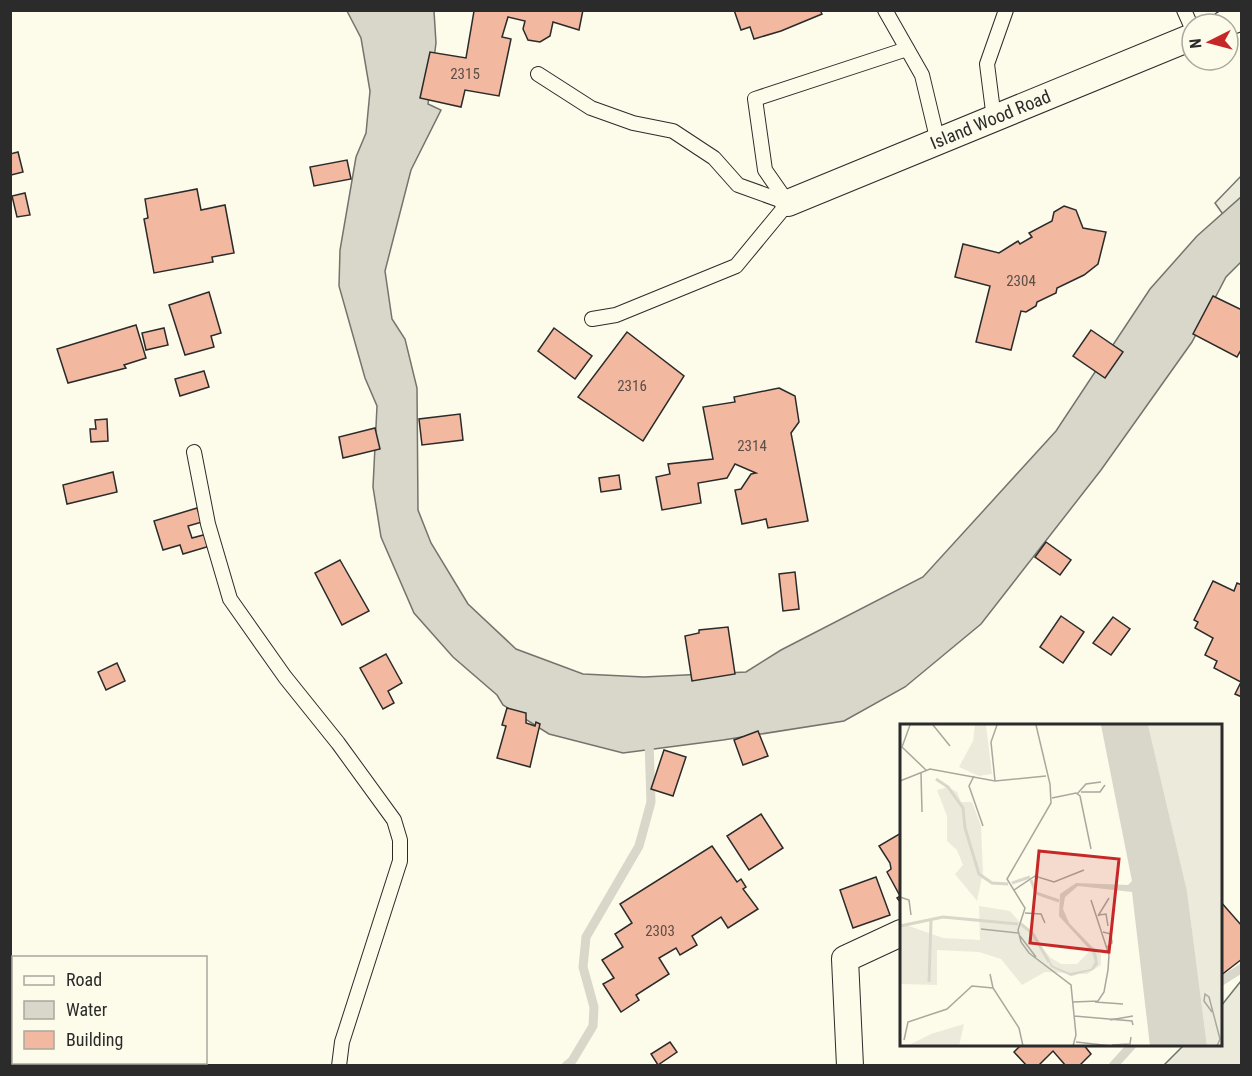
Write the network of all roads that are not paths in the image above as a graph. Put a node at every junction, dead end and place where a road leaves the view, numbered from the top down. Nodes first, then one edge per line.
1 (885, 10) edge
2 (1006, 10) edge
3 (1180, 42) edge
4 (907, 49) junction
5 (537, 74) dead end
6 (994, 118) junction
7 (938, 142) junction
8 (788, 203) junction
9 (592, 319) dead end
10 (194, 453) dead end
11 (900, 933) edge
12 (339, 1065) edge
13 (850, 1065) edge

1 - 4 lane
2 - 6 lane
3 - 6 street, Island Wood Road
4 - 7 lane
4 - 8 lane
5 - 8 lane
6 - 7 street, Island Wood Road
7 - 8 street, Island Wood Road
8 - 9 lane
10 - 12 lane
11 - 13 street

